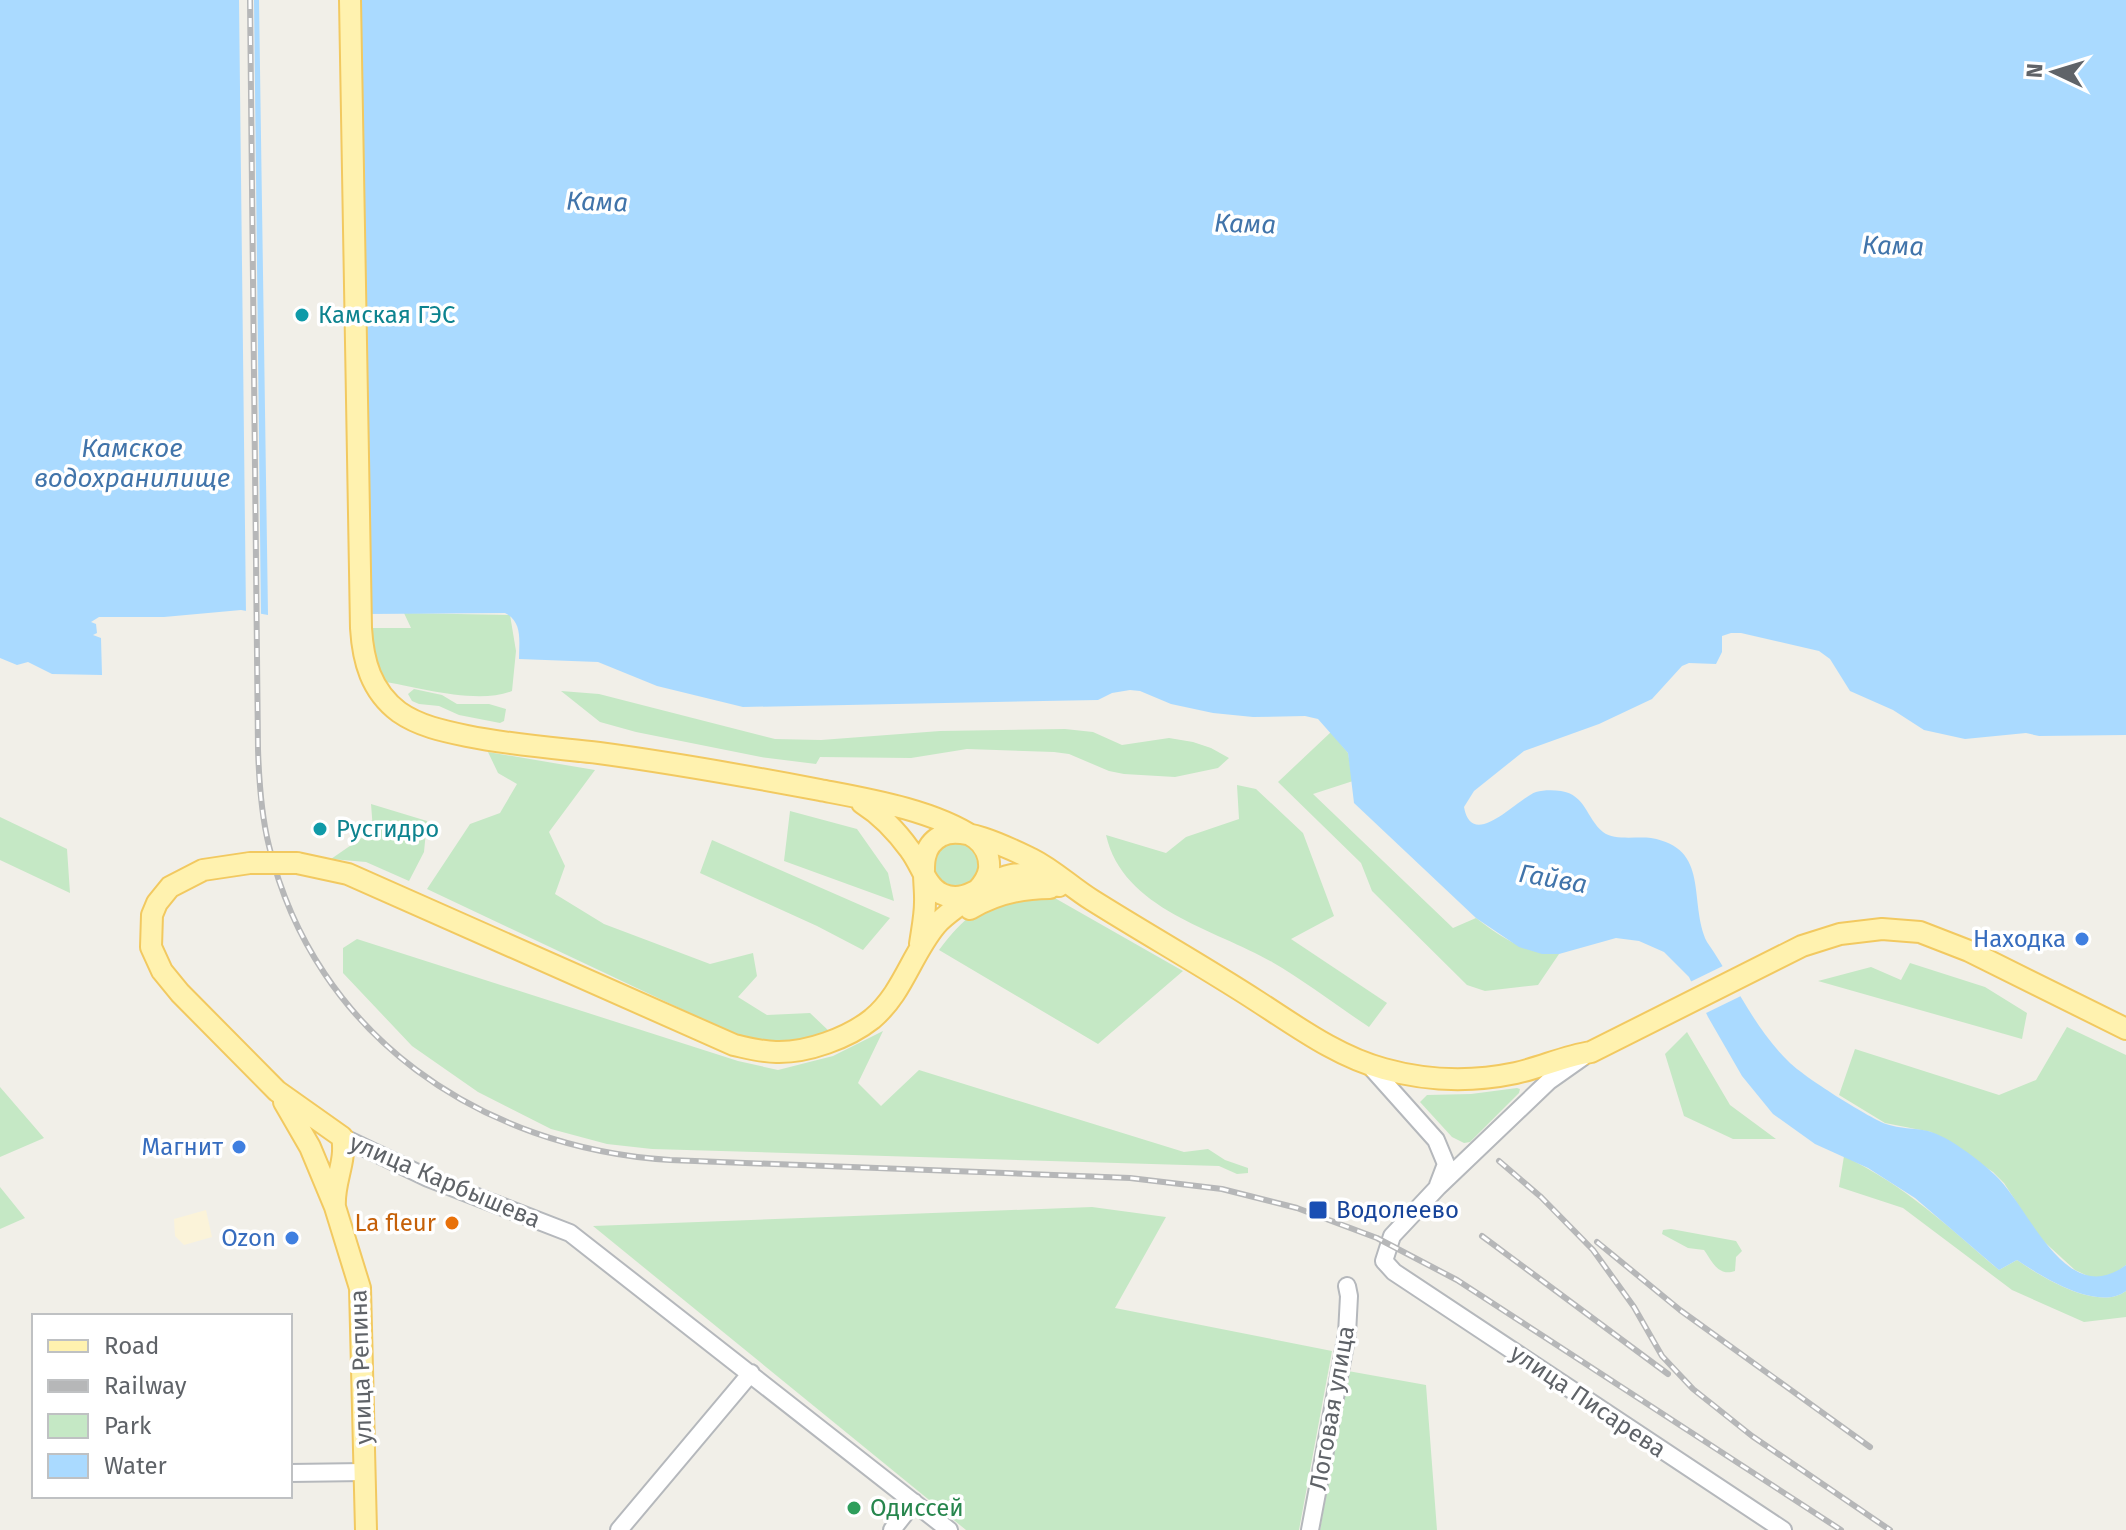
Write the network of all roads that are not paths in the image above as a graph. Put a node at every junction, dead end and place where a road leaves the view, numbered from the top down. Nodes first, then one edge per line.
1 (350, 0) edge
2 (848, 795) junction
3 (967, 834) junction
4 (924, 869) junction
5 (976, 891) junction
6 (1088, 898) junction
7 (919, 947) junction
8 (2126, 1029) edge
9 (1591, 1052) junction
10 (1368, 1064) junction
11 (277, 1091) junction
12 (324, 1126) junction
13 (342, 1137) junction
14 (310, 1147) junction
15 (368, 1152) junction
16 (341, 1167) junction
17 (1438, 1187) junction
18 (335, 1207) junction
19 (1347, 1286) dead end
20 (751, 1373) junction
21 (365, 1472) junction
22 (292, 1473) edge
23 (914, 1502) junction
24 (366, 1530) edge
25 (619, 1530) edge
26 (892, 1530) edge
27 (949, 1530) edge
28 (1310, 1530) edge
29 (1783, 1530) edge

1 - 2 main road
2 - 3 main road
2 - 4 main road
3 - 4 main road
3 - 5 main road
3 - 6 main road
4 - 5 main road
4 - 7 main road, улица Карбышева
5 - 6 main road
5 - 7 main road, улица Карбышева
6 - 7 main road
6 - 10 main road
7 - 11 main road, улица Карбышева, bridge
8 - 9 main road
9 - 10 main road
9 - 17 street
10 - 17 street
11 - 12 main road, улица Карбышева
11 - 14 main road, улица Репина
12 - 13 main road, улица Карбышева
12 - 14 main road
13 - 15 street, улица Карбышева
13 - 16 main road
14 - 18 main road, улица Репина
15 - 16 street
15 - 20 street, улица Карбышева
16 - 18 main road
17 - 29 street, улица Писарева
18 - 21 main road, улица Репина
19 - 28 street, Логовая улица
20 - 23 street, улица Карбышева
20 - 25 street
21 - 22 street
21 - 24 main road, улица Репина
23 - 26 street
23 - 27 street, улица Карбышева

